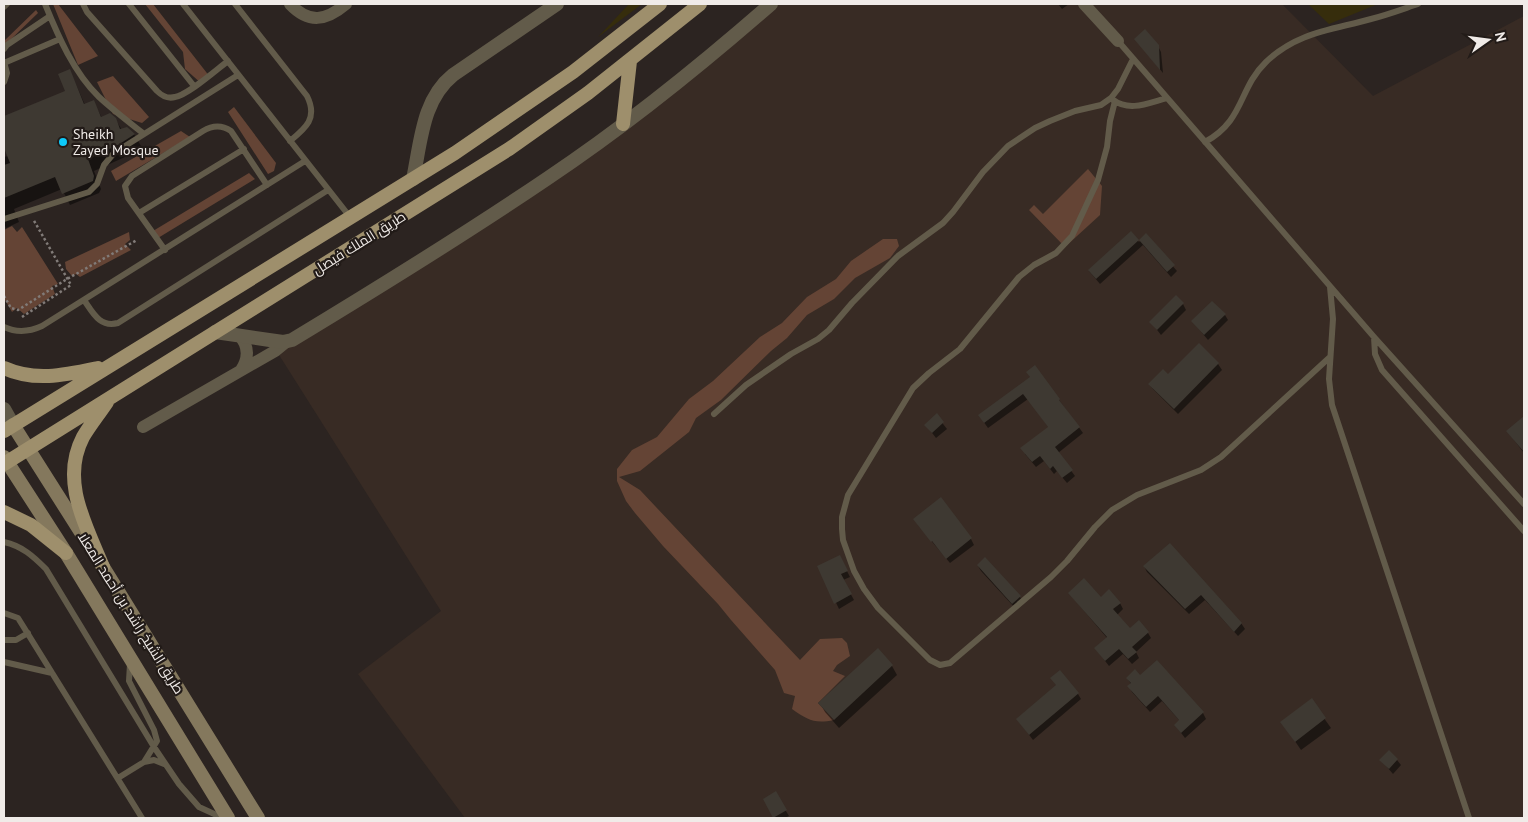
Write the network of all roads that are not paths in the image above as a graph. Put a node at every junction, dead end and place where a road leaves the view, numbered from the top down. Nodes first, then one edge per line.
1 (7, 4) edge
2 (45, 4) edge
3 (83, 4) edge
4 (129, 4) edge
5 (183, 4) edge
6 (235, 4) edge
7 (290, 4) edge
8 (346, 4) edge
9 (557, 4) edge
10 (660, 4) edge
11 (700, 4) edge
12 (772, 4) edge
13 (1084, 4) edge
14 (1418, 4) edge
15 (4, 6) edge
16 (50, 16) junction
17 (60, 39) junction
18 (1118, 41) joint
19 (4, 49) edge
20 (1133, 59) junction
21 (228, 61) junction
22 (630, 61) junction
23 (4, 63) edge
24 (238, 75) junction
25 (4, 82) edge
26 (194, 86) junction
27 (1167, 98) junction
28 (1113, 100) junction
29 (623, 124) junction
30 (144, 134) junction
31 (290, 141) junction
32 (1204, 142) junction
33 (244, 149) junction
34 (305, 161) junction
35 (413, 179) junction
36 (267, 185) junction
37 (328, 190) junction
38 (139, 213) junction
39 (351, 218) junction
40 (4, 219) edge
41 (165, 250) junction
42 (1330, 286) junction
43 (84, 300) junction
44 (4, 327) edge
45 (215, 332) junction
46 (239, 335) junction
47 (1374, 337) junction
48 (286, 342) junction
49 (1330, 357) junction
50 (106, 367) junction
51 (4, 368) edge
52 (241, 370) junction
53 (112, 396) junction
54 (4, 409) edge
55 (714, 414) dead end
56 (143, 427) dead end
57 (8, 428) edge
58 (28, 449) junction
59 (5, 461) edge
60 (1524, 504) edge
61 (4, 512) edge
62 (1524, 531) edge
63 (4, 542) edge
64 (66, 552) junction
65 (103, 567) junction
66 (4, 613) edge
67 (28, 634) junction
68 (4, 640) edge
69 (130, 658) junction
70 (4, 662) edge
71 (52, 673) junction
72 (154, 747) junction
73 (144, 762) junction
74 (166, 764) junction
75 (118, 778) junction
76 (142, 818) edge
77 (223, 818) edge
78 (228, 818) edge
79 (258, 818) edge
80 (1469, 818) edge

1 - 15 lane
2 - 16 lane
3 - 26 lane
4 - 26 lane
5 - 21 lane
6 - 31 lane
7 - 8 street
9 - 35 street
10 - 35 main road, طريق الملك فيصل
11 - 22 main road, طريق الملك فيصل
12 - 29 street
13 - 18 street
14 - 32 lane
16 - 17 lane
16 - 19 lane
17 - 23 lane
17 - 30 lane
18 - 20 lane
20 - 27 lane
20 - 28 lane
21 - 24 lane
21 - 26 lane
22 - 29 main road
22 - 45 main road, طريق الملك فيصل
23 - 25 lane
24 - 30 lane
24 - 31 lane
27 - 28 lane
27 - 32 lane
28 - 49 lane
28 - 55 lane
29 - 48 street
30 - 40 lane
31 - 34 lane
32 - 42 lane
33 - 36 lane
33 - 38 lane
33 - 38 lane
34 - 36 lane
34 - 37 lane
35 - 39 main road, طريق الملك فيصل
36 - 41 lane
37 - 39 lane
37 - 43 lane
38 - 41 lane
39 - 50 main road, طريق الملك فيصل
41 - 43 lane
42 - 47 lane
42 - 49 lane
43 - 44 lane
45 - 46 street
45 - 53 main road, طريق الملك فيصل
46 - 48 street
46 - 52 street
47 - 60 lane
47 - 62 lane
48 - 52 street
49 - 80 lane
50 - 51 main road
50 - 57 main road, طريق الملك فيصل
52 - 56 street
53 - 58 main road, طريق الملك فيصل
53 - 65 main road
54 - 57 street, طريق الشيخ راشد بن أحمد المعلا
57 - 58 main road, طريق الشيخ راشد بن أحمد المعلا
58 - 59 main road, طريق الملك فيصل
58 - 65 main road, طريق الشيخ راشد بن أحمد المعلا
59 - 64 main road, طريق الشيخ راشد بن أحمد المعلا
61 - 64 main road
63 - 72 lane
64 - 69 main road, طريق الشيخ راشد بن أحمد المعلا
65 - 79 main road, طريق الشيخ راشد بن أحمد المعلا
66 - 67 lane
67 - 68 lane
67 - 71 lane
69 - 72 lane
69 - 78 main road, طريق الشيخ راشد بن أحمد المعلا
70 - 71 lane
71 - 75 lane
72 - 73 lane
72 - 74 lane
73 - 74 lane
73 - 75 lane
74 - 77 lane
75 - 76 lane

